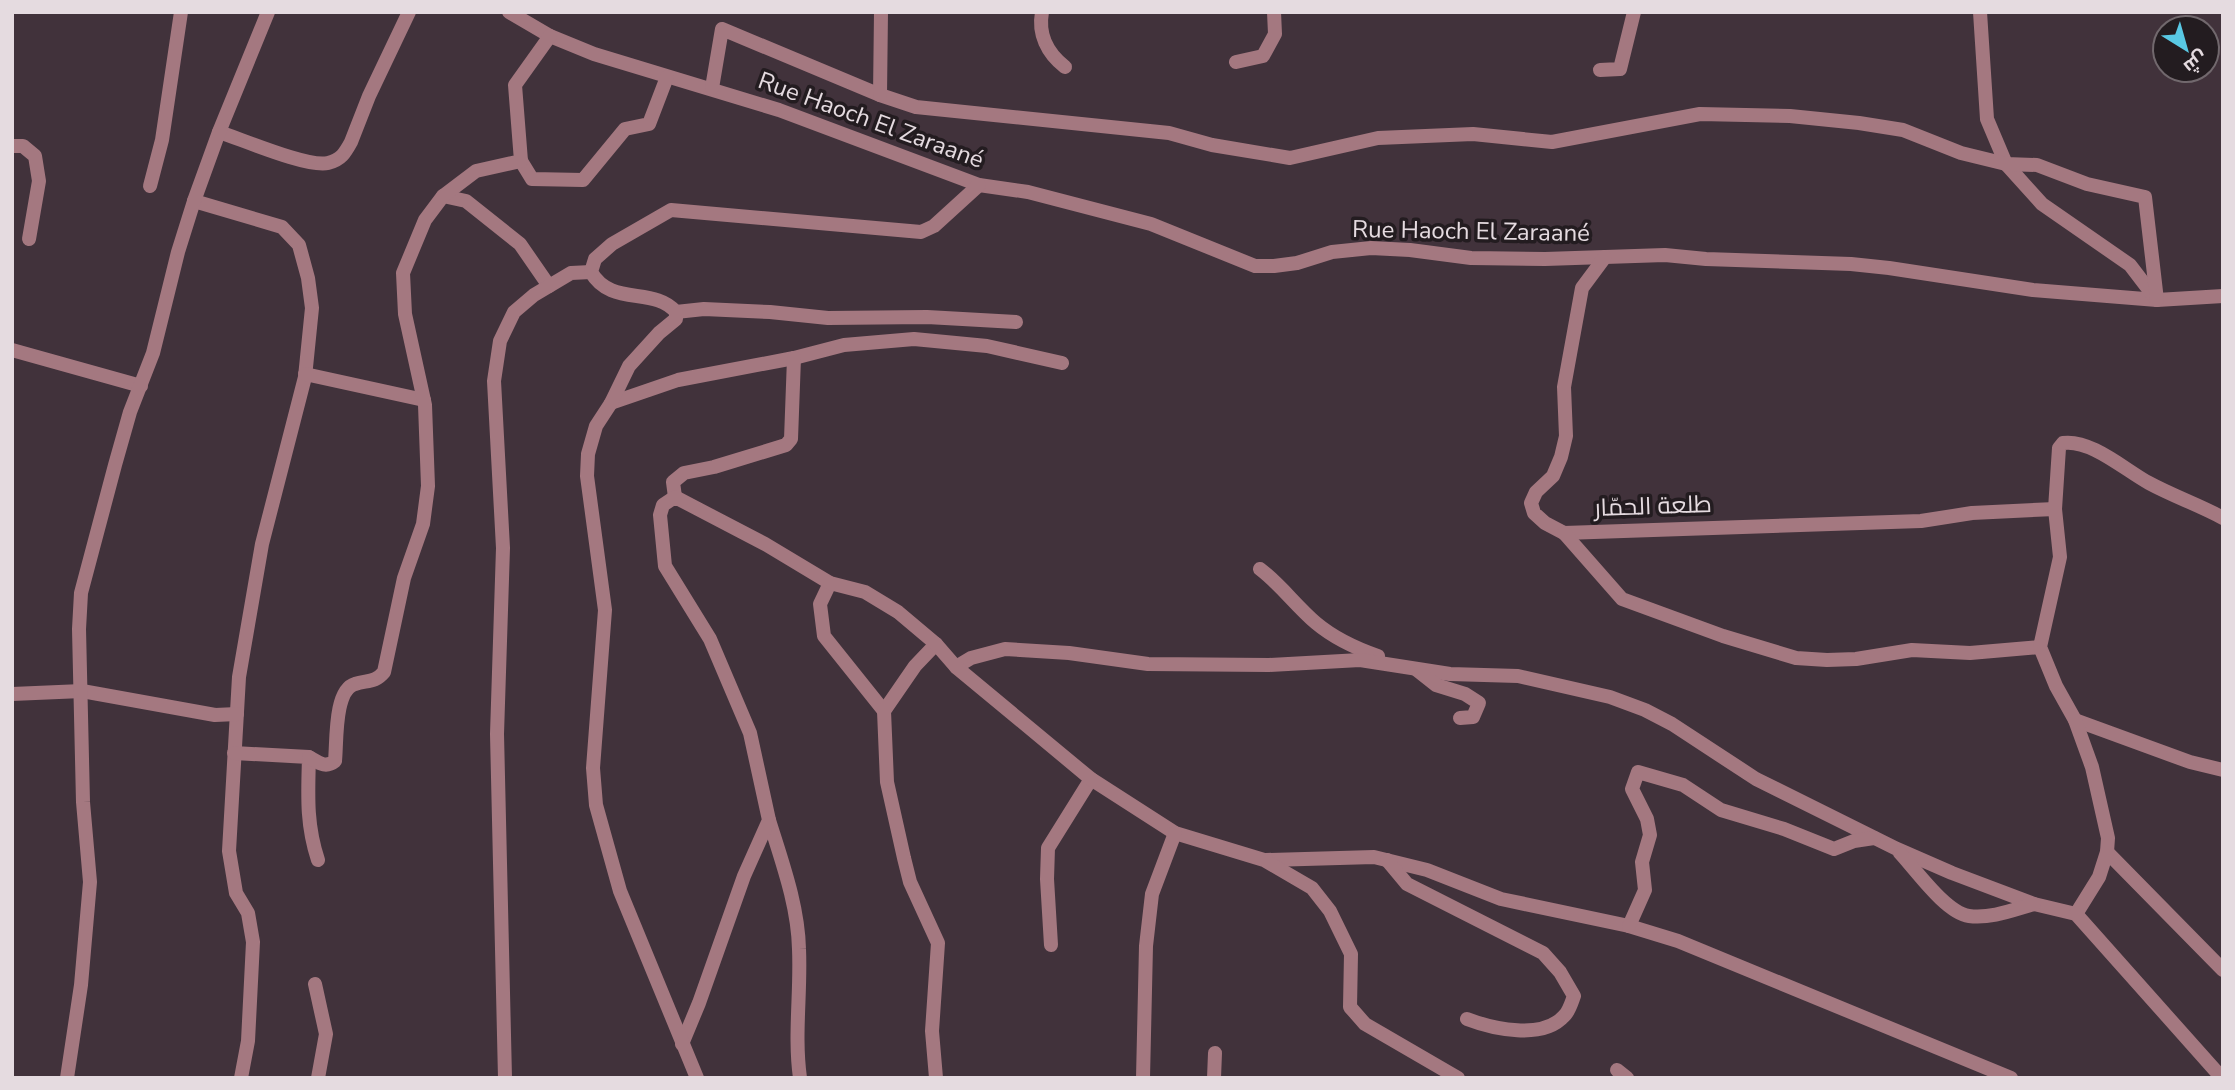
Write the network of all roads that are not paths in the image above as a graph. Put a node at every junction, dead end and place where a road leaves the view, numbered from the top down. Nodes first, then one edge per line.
1 (181, 12) edge
2 (268, 12) edge
3 (409, 12) edge
4 (509, 12) edge
5 (881, 12) edge
6 (1042, 12) edge
7 (1274, 12) edge
8 (1634, 12) edge
9 (1980, 12) edge
10 (550, 36) junction
11 (1236, 62) dead end
12 (1065, 66) dead end
13 (1601, 70) dead end
14 (667, 77) junction
15 (712, 88) junction
16 (880, 96) junction
17 (219, 132) junction
18 (12, 146) edge
19 (521, 161) junction
20 (2006, 164) junction
21 (150, 186) dead end
22 (979, 186) junction
23 (443, 196) junction
24 (194, 201) junction
25 (29, 239) dead end
26 (1605, 257) junction
27 (591, 272) junction
28 (549, 286) junction
29 (2223, 296) edge
30 (2157, 300) junction
31 (676, 312) junction
32 (1016, 322) dead end
33 (12, 350) edge
34 (794, 358) junction
35 (1062, 363) dead end
36 (305, 374) junction
37 (141, 386) junction
38 (424, 400) junction
39 (611, 403) junction
40 (675, 497) junction
41 (2055, 509) junction
42 (2223, 518) edge
43 (1564, 533) junction
44 (1260, 569) dead end
45 (830, 583) junction
46 (936, 644) junction
47 (2040, 647) junction
48 (1387, 664) junction
49 (956, 667) junction
50 (1416, 669) junction
51 (82, 691) junction
52 (12, 694) edge
53 (884, 711) junction
54 (237, 714) junction
55 (1460, 718) dead end
56 (2075, 720) junction
57 (234, 753) junction
58 (309, 757) junction
59 (2223, 769) edge
60 (1091, 779) junction
61 (769, 820) junction
62 (1175, 833) junction
63 (1874, 838) junction
64 (1897, 849) junction
65 (2107, 852) junction
66 (318, 860) dead end
67 (1264, 860) junction
68 (1387, 860) junction
69 (2034, 904) junction
70 (2076, 914) junction
71 (1629, 926) junction
72 (1051, 945) dead end
73 (2223, 970) edge
74 (315, 984) dead end
75 (1467, 1019) dead end
76 (682, 1044) junction
77 (1214, 1053) dead end
78 (67, 1078) edge
79 (241, 1078) edge
80 (318, 1078) edge
81 (505, 1078) edge
82 (697, 1078) edge
83 (800, 1078) edge
84 (936, 1078) edge
85 (1143, 1078) edge
86 (1214, 1078) edge
87 (1458, 1078) edge
88 (2011, 1078) edge
89 (2222, 1078) edge

1 - 21 street
2 - 17 street
3 - 17 street
4 - 10 street, Rue Haoch El Zaraané
5 - 16 street
6 - 12 street
7 - 11 street
8 - 13 street
9 - 20 street
10 - 14 street, Rue Haoch El Zaraané
10 - 19 street
14 - 15 street, Rue Haoch El Zaraané
14 - 19 street
15 - 16 street
15 - 22 street, Rue Haoch El Zaraané
16 - 20 street
17 - 24 street
18 - 25 street
19 - 23 street
20 - 30 street
20 - 30 street
22 - 26 street, Rue Haoch El Zaraané
22 - 27 street
23 - 28 street
23 - 38 street
24 - 36 street
24 - 37 street
26 - 30 street, Rue Haoch El Zaraané
26 - 43 street, طلعة الحمّار
27 - 28 street
27 - 31 street
28 - 81 street
29 - 30 street, Rue Haoch El Zaraané
31 - 32 street
31 - 39 street
33 - 37 street
34 - 35 street
34 - 39 street
34 - 40 street
36 - 38 street
36 - 54 street
37 - 51 street
38 - 58 street
39 - 76 street
40 - 45 street
40 - 61 street
41 - 42 street
41 - 43 street, طلعة الحمّار
41 - 47 street
43 - 47 street
44 - 48 street
45 - 46 street
45 - 53 street
46 - 49 street
46 - 53 street
47 - 56 street
48 - 49 street
48 - 50 street
49 - 60 street
50 - 55 street
50 - 63 street
51 - 52 street
51 - 54 street
51 - 78 street
53 - 84 street
54 - 57 street
56 - 59 street
56 - 65 street
57 - 58 street
57 - 79 street
58 - 66 street
60 - 62 street
60 - 72 street
61 - 76 street
61 - 83 street
62 - 67 street
62 - 85 street
63 - 64 street
63 - 71 street
64 - 69 street
64 - 69 street
65 - 70 street
65 - 73 street
67 - 68 street
67 - 87 street
68 - 71 street
68 - 75 street
69 - 70 street
70 - 89 street
71 - 88 street
74 - 80 street
76 - 82 street
77 - 86 street

